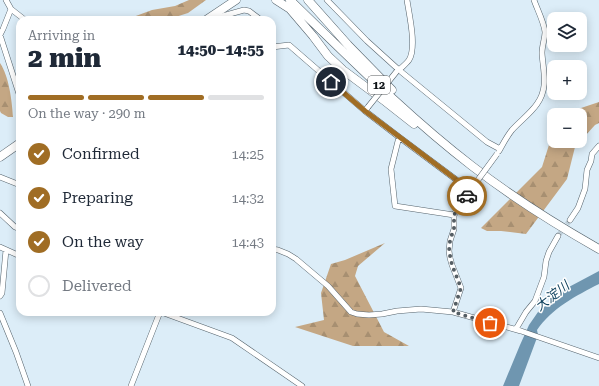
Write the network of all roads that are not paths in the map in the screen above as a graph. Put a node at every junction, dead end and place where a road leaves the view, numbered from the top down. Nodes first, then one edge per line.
1 (6, 0) edge
2 (236, 0) edge
3 (276, 0) edge
4 (290, 0) edge
5 (308, 0) edge
6 (327, 0) edge
7 (406, 0) edge
8 (534, 0) edge
9 (11, 9) junction
10 (214, 14) junction
11 (20, 16) edge
12 (211, 16) edge
13 (217, 16) edge
14 (223, 16) edge
15 (256, 16) edge
16 (276, 47) edge
17 (398, 70) junction
18 (16, 85) edge
19 (367, 109) junction
20 (399, 137) junction
21 (16, 146) edge
22 (599, 146) edge
23 (498, 152) junction
24 (0, 157) edge
25 (472, 165) junction
26 (0, 177) edge
27 (16, 183) edge
28 (471, 189) junction
29 (0, 213) edge
30 (454, 215) junction
31 (570, 220) tunnel mouth
32 (16, 227) edge
33 (558, 236) tunnel mouth
34 (0, 247) edge
35 (596, 248) edge
36 (276, 249) edge
37 (6, 250) junction
38 (16, 254) edge
39 (0, 296) edge
40 (453, 312) junction
41 (0, 313) edge
42 (158, 316) edge
43 (171, 316) edge
44 (518, 330) junction
45 (599, 358) edge
46 (28, 386) edge
47 (131, 386) edge
48 (302, 386) edge

1 - 9 street
2 - 10 highway
3 - 25 highway
4 - 25 highway, 12
5 - 25 highway
6 - 17 street
7 - 17 street
8 - 23 street
9 - 11 street
9 - 18 street
10 - 12 highway
10 - 13 street
14 - 15 street
16 - 19 street
17 - 19 street, bridge
17 - 23 street
19 - 20 street
20 - 28 street
20 - 30 street
21 - 24 highway
22 - 31 street
23 - 28 street, bridge
25 - 35 highway, 12
26 - 27 street
28 - 30 street
29 - 32 street
30 - 40 street
33 - 44 street
34 - 37 street
36 - 40 street
37 - 38 street
37 - 39 street
40 - 44 street
41 - 46 street
42 - 47 street
43 - 48 street
44 - 45 street

